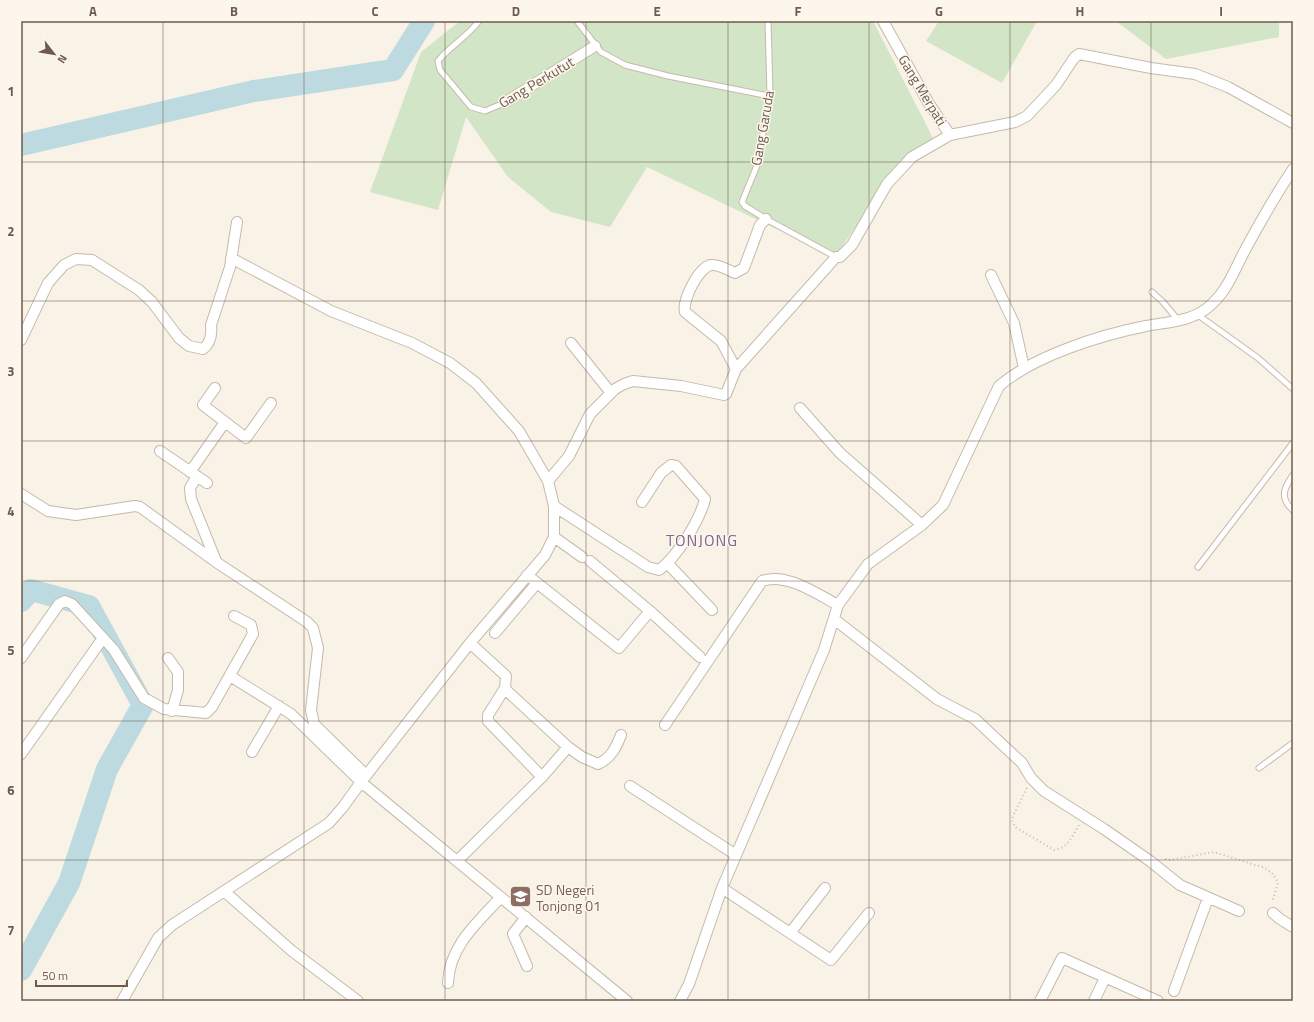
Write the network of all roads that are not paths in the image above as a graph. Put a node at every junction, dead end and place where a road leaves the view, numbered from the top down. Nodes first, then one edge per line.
1 (479, 21) edge
2 (577, 21) edge
3 (768, 21) edge
4 (882, 21) edge
5 (596, 46) junction
6 (769, 96) junction
7 (504, 103) joint
8 (1293, 123) edge
9 (950, 135) junction
10 (1293, 169) edge
11 (766, 219) junction
12 (237, 222) dead end
13 (836, 257) junction
14 (231, 258) junction
15 (991, 275) dead end
16 (1152, 292) dead end
17 (1198, 315) junction
18 (1179, 321) junction
19 (21, 340) edge
20 (571, 342) dead end
21 (1024, 368) junction
22 (736, 369) junction
23 (215, 388) dead end
24 (1293, 389) edge
25 (611, 393) junction
26 (271, 403) dead end
27 (800, 408) dead end
28 (225, 422) junction
29 (1293, 443) edge
30 (160, 451) dead end
31 (194, 474) junction
32 (1293, 475) edge
33 (548, 481) junction
34 (207, 483) dead end
35 (21, 494) edge
36 (642, 502) dead end
37 (554, 506) junction
38 (1293, 510) edge
39 (922, 525) junction
40 (554, 538) junction
41 (216, 562) junction
42 (668, 564) junction
43 (1198, 567) dead end
44 (527, 575) junction
45 (537, 583) junction
46 (838, 605) junction
47 (712, 610) dead end
48 (650, 612) junction
49 (234, 616) dead end
50 (834, 620) junction
51 (495, 633) dead end
52 (103, 638) junction
53 (470, 643) junction
54 (700, 657) dead end
55 (21, 658) edge
56 (168, 658) dead end
57 (230, 676) junction
58 (505, 688) junction
59 (279, 706) junction
60 (168, 710) junction
61 (665, 725) dead end
62 (621, 735) dead end
63 (1293, 743) edge
64 (568, 747) junction
65 (252, 752) dead end
66 (21, 754) edge
67 (1260, 768) dead end
68 (542, 777) junction
69 (363, 778) junction
70 (630, 786) dead end
71 (736, 855) junction
72 (457, 861) junction
73 (722, 888) junction
74 (825, 888) dead end
75 (225, 892) junction
76 (501, 897) junction
77 (1208, 898) junction
78 (1239, 911) dead end
79 (868, 913) dead end
80 (1273, 913) road end
81 (526, 917) junction
82 (1293, 927) edge
83 (790, 933) junction
84 (527, 966) dead end
85 (1105, 978) junction
86 (448, 983) dead end
87 (1174, 991) dead end
88 (1153, 1000) edge
89 (122, 1001) edge
90 (358, 1001) edge
91 (627, 1001) edge
92 (680, 1001) edge
93 (1040, 1001) edge
94 (1094, 1001) edge

1 - 7 lane, Gang Perkutut
2 - 5 lane
3 - 6 lane, Gang Garuda
4 - 9 street, Gang Merpati
5 - 6 lane
5 - 7 street, Gang Perkutut
6 - 11 lane, Gang Garuda
8 - 9 street
9 - 13 street, Gang Merpati
10 - 17 street
11 - 13 lane, Gang Garuda
11 - 22 street
12 - 14 street
13 - 22 street, Gang Merpati
14 - 19 street
14 - 33 street
15 - 21 street
16 - 18 lane
17 - 18 street
17 - 24 lane
18 - 21 street
20 - 25 street
21 - 39 street
22 - 25 street
23 - 28 street
25 - 33 street
26 - 28 street
27 - 39 street
28 - 31 street
29 - 43 lane
30 - 31 street
31 - 34 street
31 - 41 street
32 - 38 lane
33 - 37 street
35 - 41 street
36 - 42 street
37 - 40 street
37 - 42 street
39 - 46 street
40 - 44 street
40 - 48 street
41 - 69 street
42 - 47 street
44 - 45 street
44 - 53 street
45 - 48 street
45 - 51 street
46 - 50 street
46 - 61 street
48 - 54 street
49 - 57 street
50 - 71 street
50 - 77 street
52 - 55 street
52 - 60 street
52 - 66 street
53 - 58 street
53 - 69 street
56 - 60 street
57 - 59 street
57 - 60 street
58 - 64 street
58 - 68 street
59 - 65 street
59 - 69 street
62 - 64 street
63 - 67 lane
64 - 68 street
68 - 72 street
69 - 72 street
69 - 75 street
70 - 71 street
71 - 73 street
72 - 76 street
73 - 83 street
73 - 92 street
74 - 83 street
75 - 89 street
75 - 90 street
76 - 81 street
76 - 86 street
77 - 78 street
77 - 87 street
79 - 83 street
80 - 82 street
81 - 84 street
81 - 91 street
85 - 88 street
85 - 93 street
85 - 94 street

